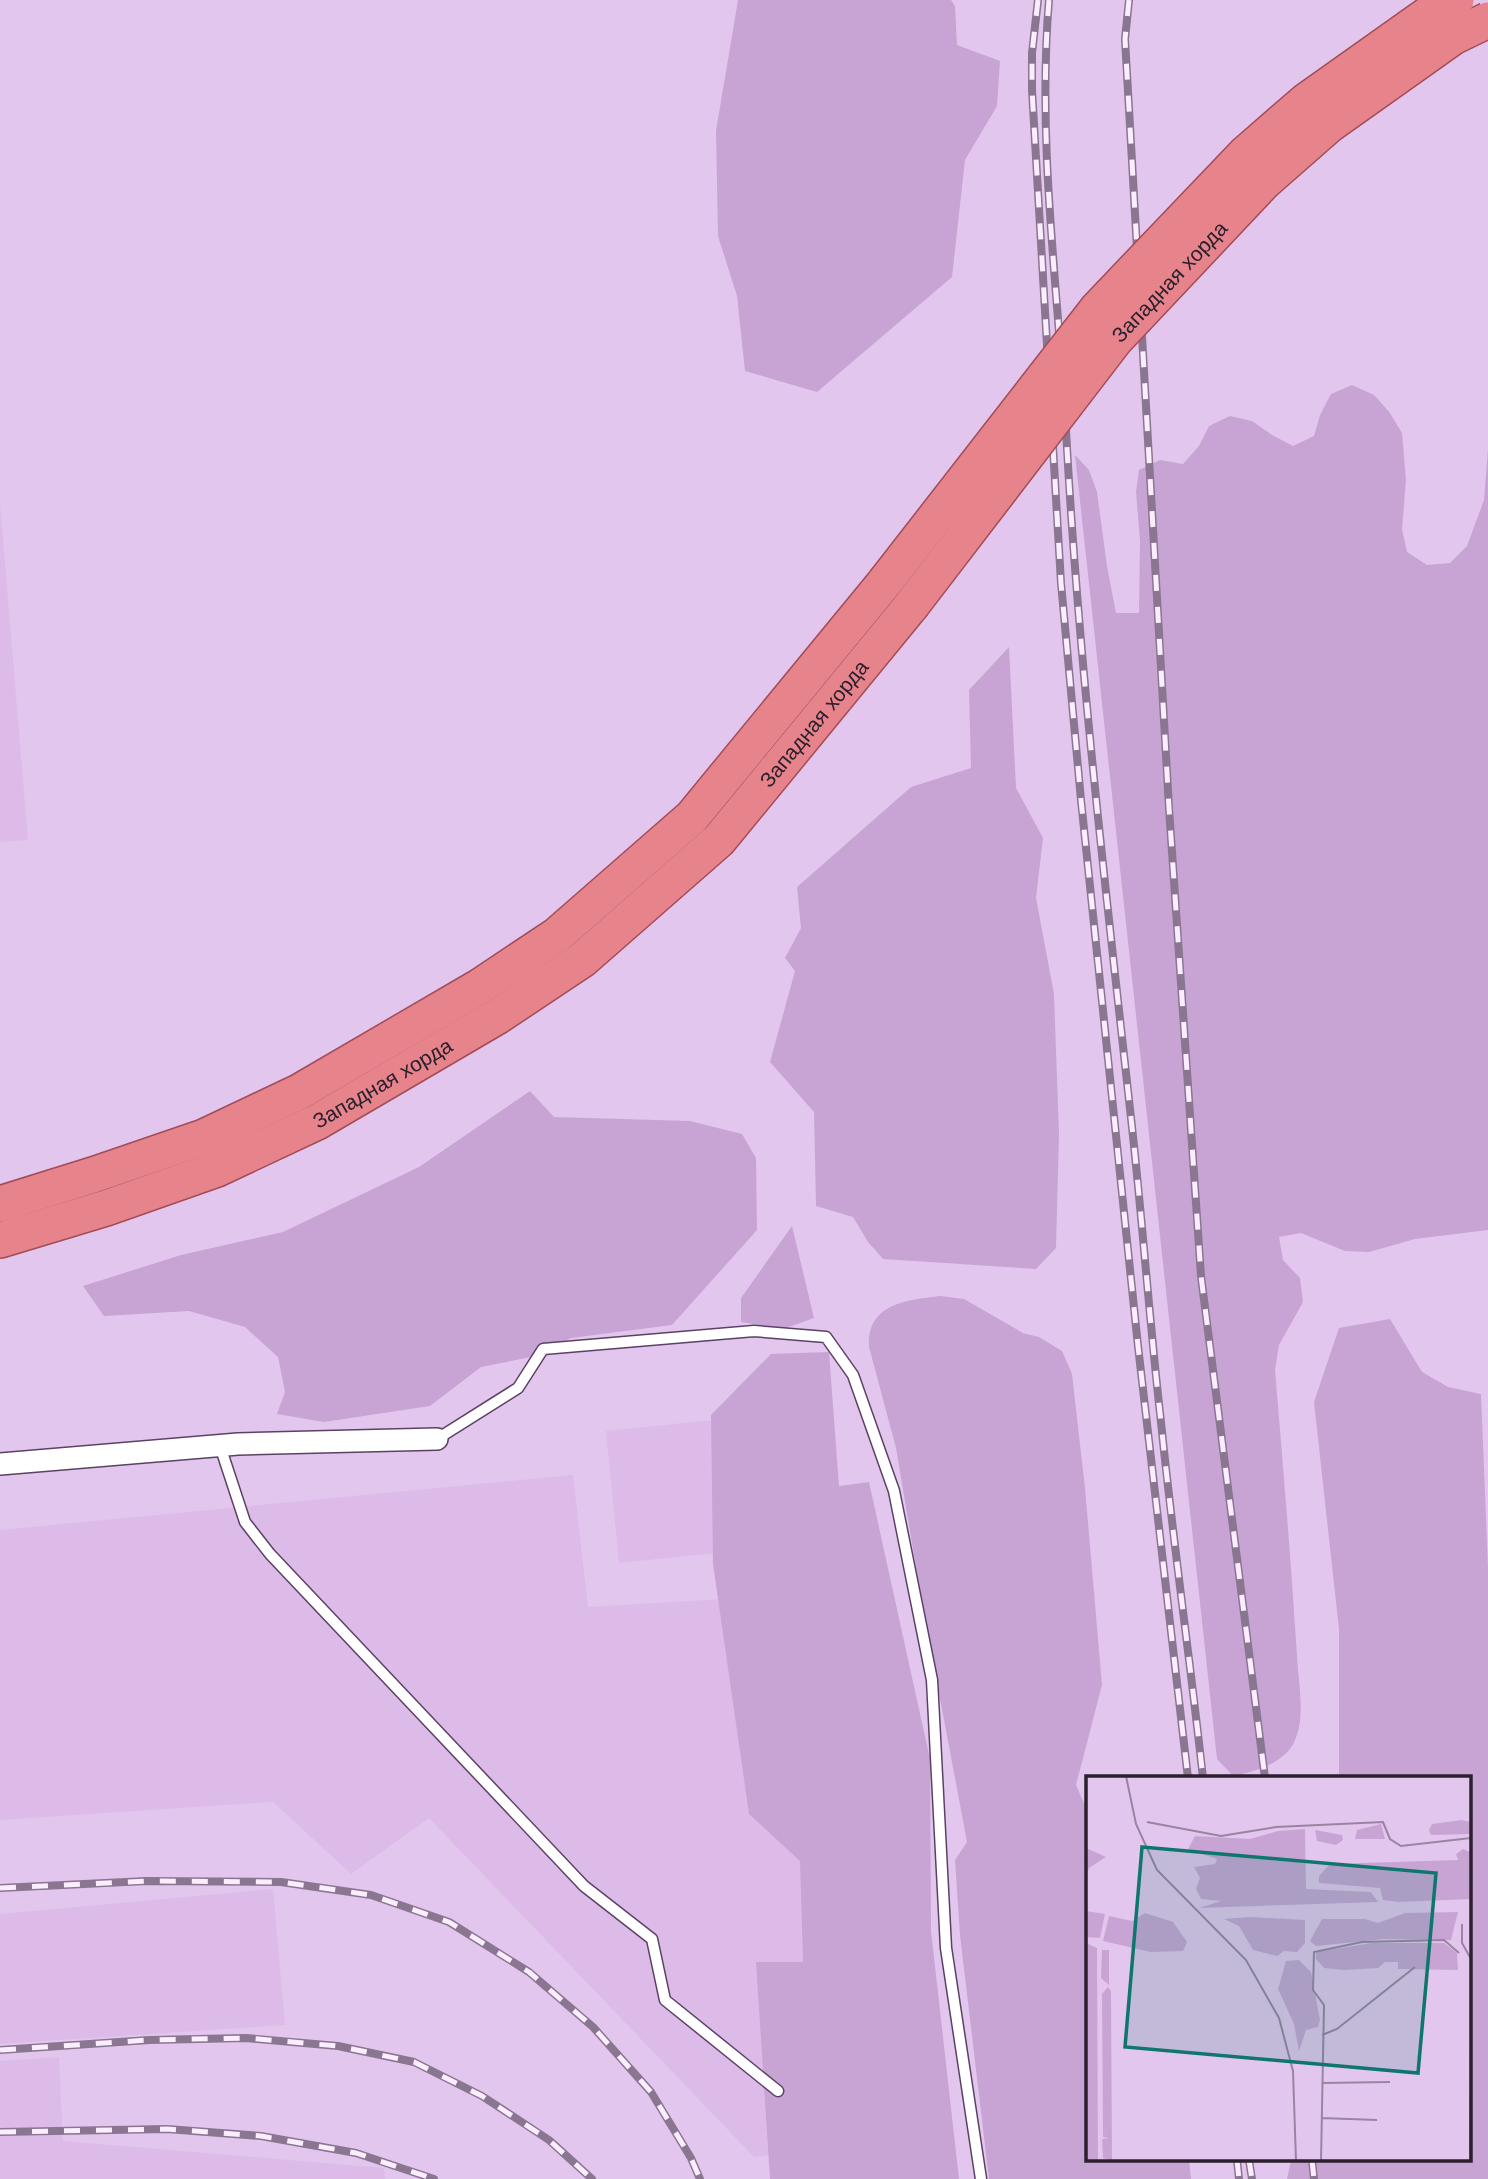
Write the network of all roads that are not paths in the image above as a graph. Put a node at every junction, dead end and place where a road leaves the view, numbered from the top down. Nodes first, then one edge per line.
1 (1456, 0) edge
2 (1488, 20) edge
3 (0, 1204) edge
4 (0, 1240) edge
5 (437, 1439) joint
6 (220, 1446) junction
7 (0, 1464) edge
8 (778, 2091) dead end
9 (981, 2179) edge

1 - 3 highway, Западная хорда, bridge
2 - 4 highway, Западная хорда, bridge
5 - 6 street
5 - 9 lane
6 - 7 street
6 - 8 lane

